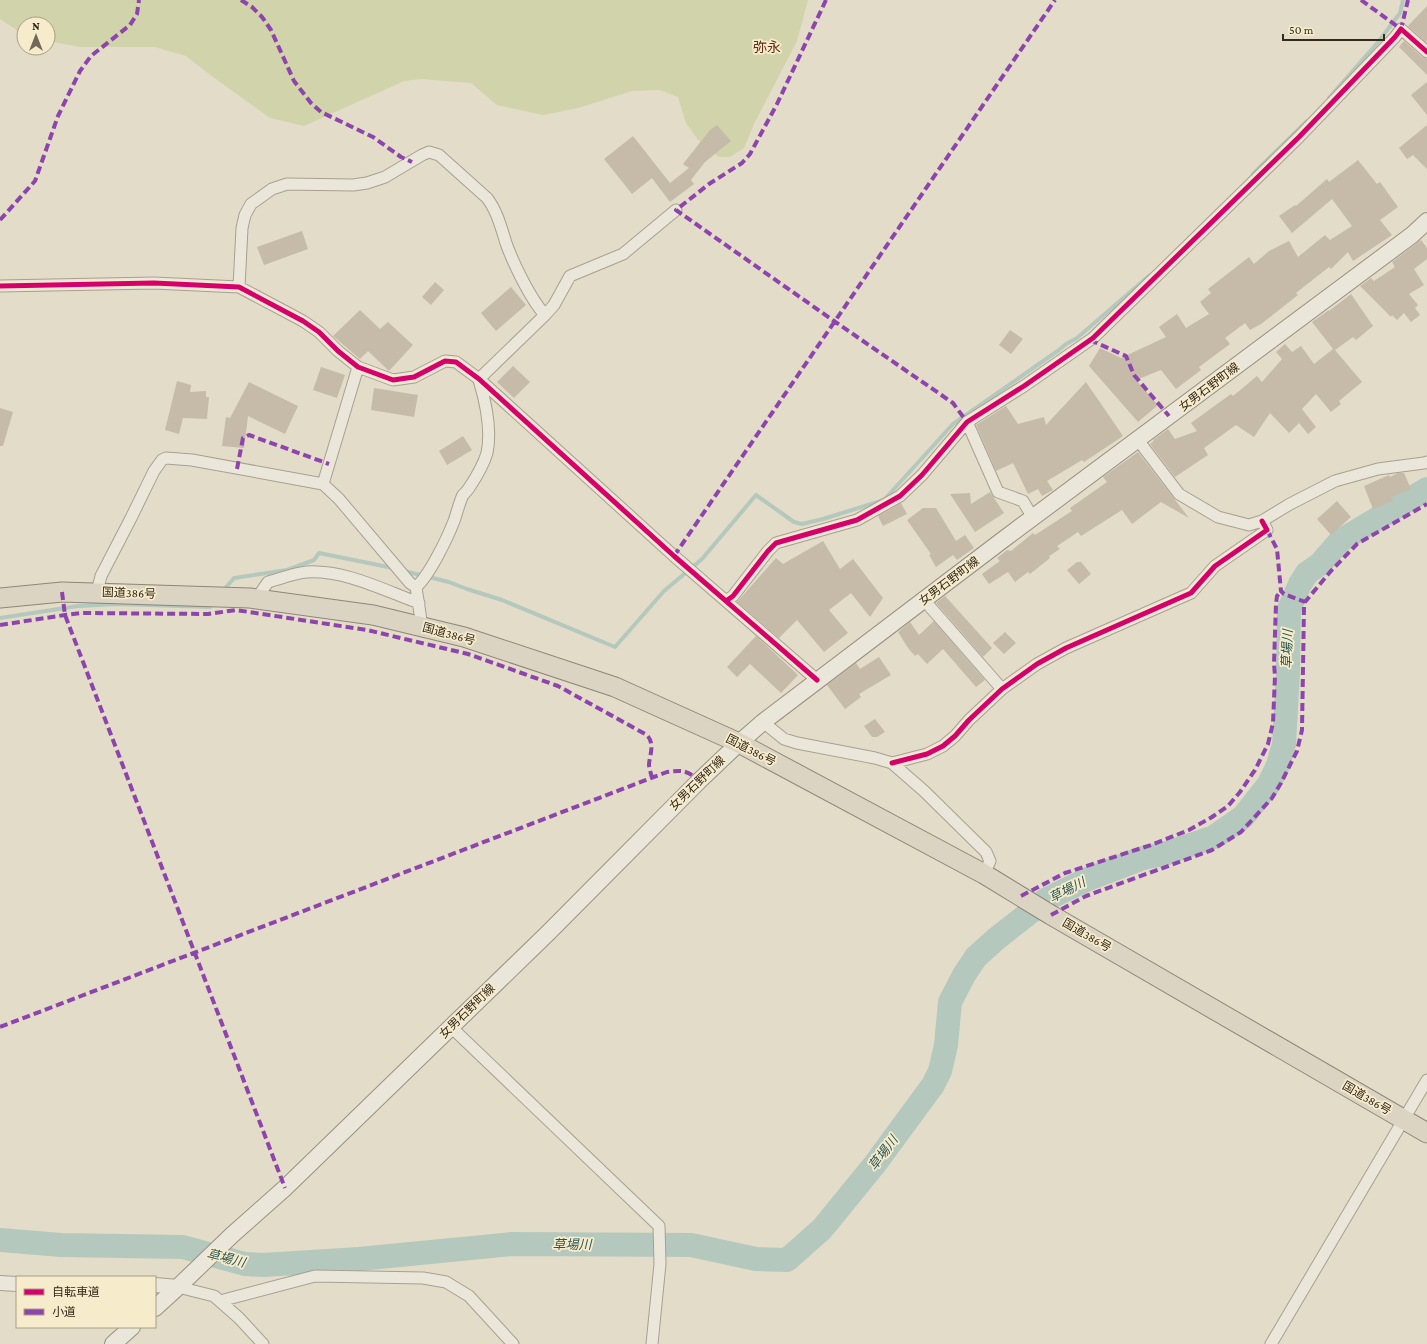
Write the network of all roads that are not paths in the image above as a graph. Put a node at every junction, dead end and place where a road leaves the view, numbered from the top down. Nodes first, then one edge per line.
1 (1427, 52) edge
2 (676, 210) dead end
3 (1427, 221) edge
4 (0, 286) edge
5 (239, 287) junction
6 (545, 315) junction
7 (358, 367) junction
8 (479, 379) junction
9 (967, 422) junction
10 (1138, 440) junction
11 (1427, 462) edge
12 (323, 484) junction
13 (1033, 518) junction
14 (1262, 521) junction
15 (416, 587) junction
16 (96, 592) junction
17 (0, 598) edge
18 (257, 598) junction
19 (924, 600) junction
20 (726, 601) junction
21 (419, 603) junction
22 (422, 627) junction
23 (817, 680) junction
24 (1002, 689) junction
25 (763, 722) junction
26 (739, 743) junction
27 (892, 763) junction
28 (984, 874) junction
29 (451, 1027) junction
30 (1427, 1080) edge
31 (1404, 1119) junction
32 (1427, 1133) edge
33 (183, 1282) junction
34 (0, 1283) edge
35 (16, 1284) edge
36 (156, 1285) edge
37 (220, 1301) junction
38 (156, 1307) edge
39 (131, 1328) edge
40 (113, 1344) edge
41 (263, 1344) edge
42 (513, 1344) edge
43 (652, 1344) edge
44 (1271, 1344) edge

1 - 9 street
2 - 6 street
3 - 10 main road, 女男石野町線
4 - 5 street
5 - 6 street
5 - 7 street
6 - 8 street
7 - 8 street
7 - 12 street
8 - 15 street
8 - 20 street
9 - 13 street
9 - 20 street
10 - 13 main road, 女男石野町線
10 - 14 street
11 - 14 street
12 - 15 street
12 - 16 street
13 - 19 main road, 女男石野町線
14 - 24 street
15 - 21 street
16 - 17 highway, 国道386号
16 - 18 highway, 国道386号
18 - 21 street
18 - 22 highway, 国道386号
19 - 23 main road, 女男石野町線
19 - 24 street
20 - 23 street
21 - 22 street
22 - 26 highway, 国道386号
23 - 25 main road, 女男石野町線
24 - 27 street
25 - 26 main road, 女男石野町線
25 - 27 street
26 - 28 highway, 国道386号
26 - 29 main road, 女男石野町線
27 - 28 street
28 - 31 highway, 国道386号
29 - 33 main road, 女男石野町線
29 - 43 street
30 - 31 street
31 - 32 highway, 国道386号
31 - 44 street
33 - 36 street
33 - 37 street
33 - 38 main road, 女男石野町線
34 - 35 street
37 - 41 street
37 - 42 street
39 - 40 main road

